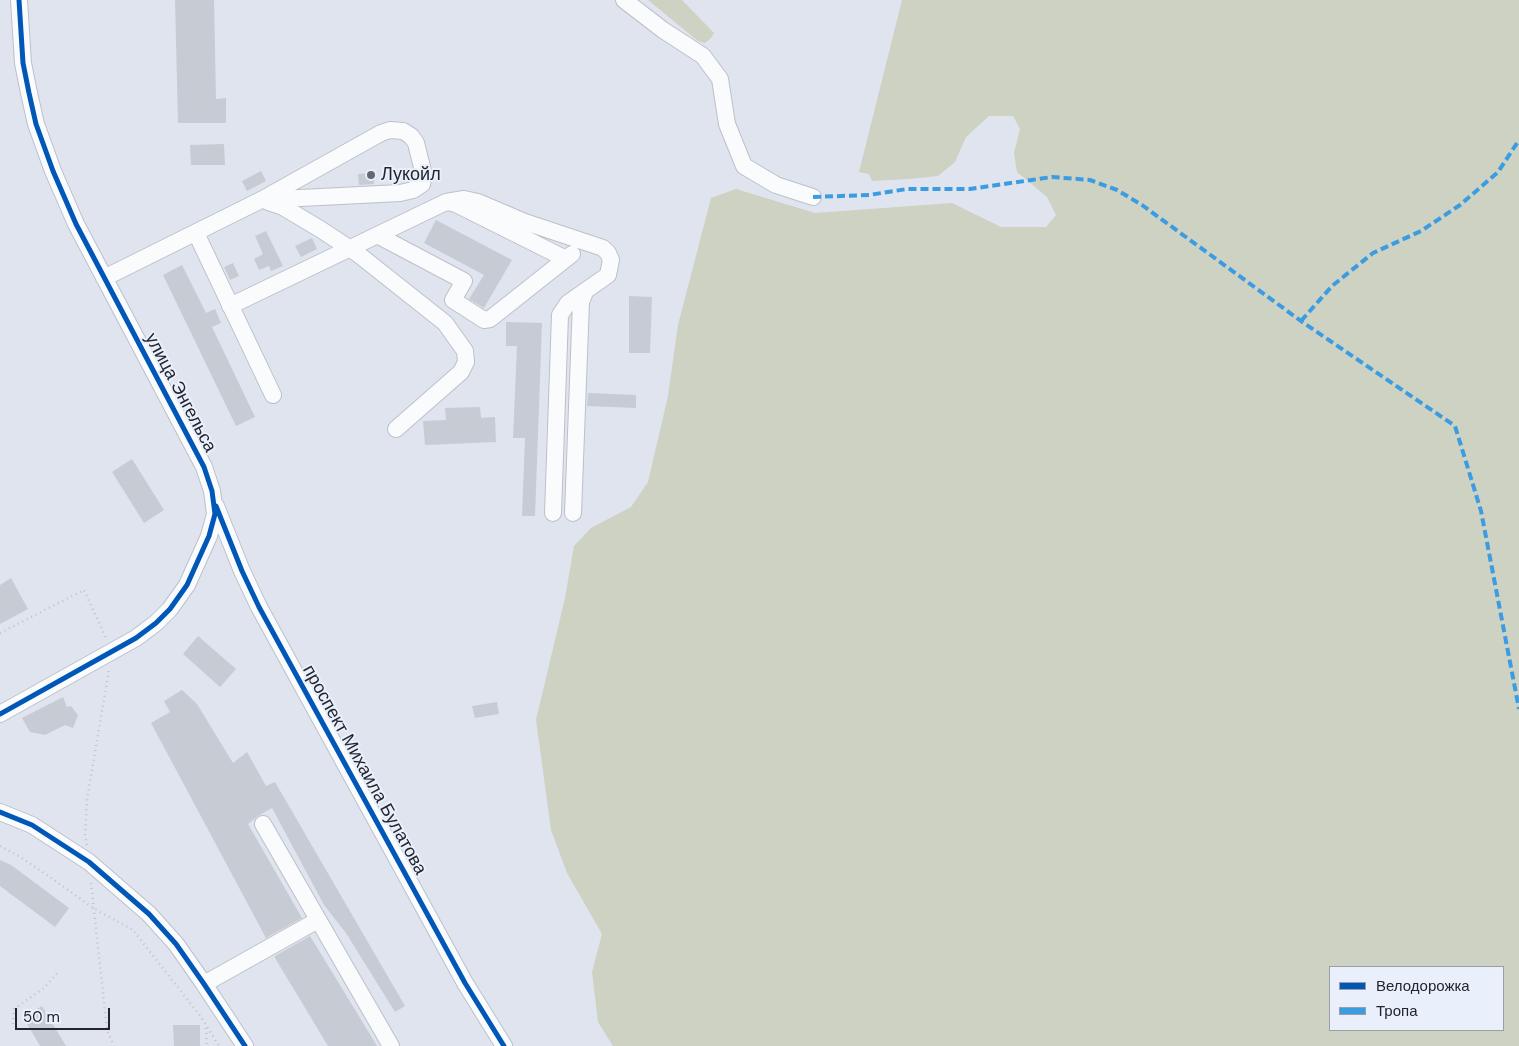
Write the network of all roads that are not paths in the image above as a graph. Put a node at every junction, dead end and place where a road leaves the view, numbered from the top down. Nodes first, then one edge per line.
1 (19, 0) edge
2 (624, 0) edge
3 (813, 197) dead end
4 (261, 200) junction
5 (446, 202) junction
6 (196, 233) junction
7 (377, 235) junction
8 (585, 242) junction
9 (349, 248) junction
10 (566, 259) junction
11 (104, 278) junction
12 (585, 292) junction
13 (230, 306) junction
14 (273, 395) dead end
15 (396, 429) dead end
16 (214, 501) junction
17 (573, 512) dead end
18 (553, 513) dead end
19 (0, 714) edge
20 (0, 812) edge
21 (263, 824) dead end
22 (318, 920) junction
23 (204, 984) junction
24 (246, 1046) edge
25 (391, 1046) edge
26 (504, 1046) edge

1 - 11 street, улица Энгельса
2 - 3 street
4 - 4 street
4 - 6 street
4 - 9 street
5 - 7 street
5 - 8 street
5 - 10 street
6 - 11 street
6 - 13 street
7 - 9 street
7 - 10 street
8 - 10 street
8 - 12 street
9 - 13 street
9 - 15 street
11 - 16 street, улица Энгельса
12 - 17 street
12 - 18 street
13 - 14 street
16 - 19 street, улица Энгельса
16 - 26 street, проспект Михаила Булатова
20 - 23 street
21 - 22 street
22 - 23 street
22 - 25 street
23 - 24 street

